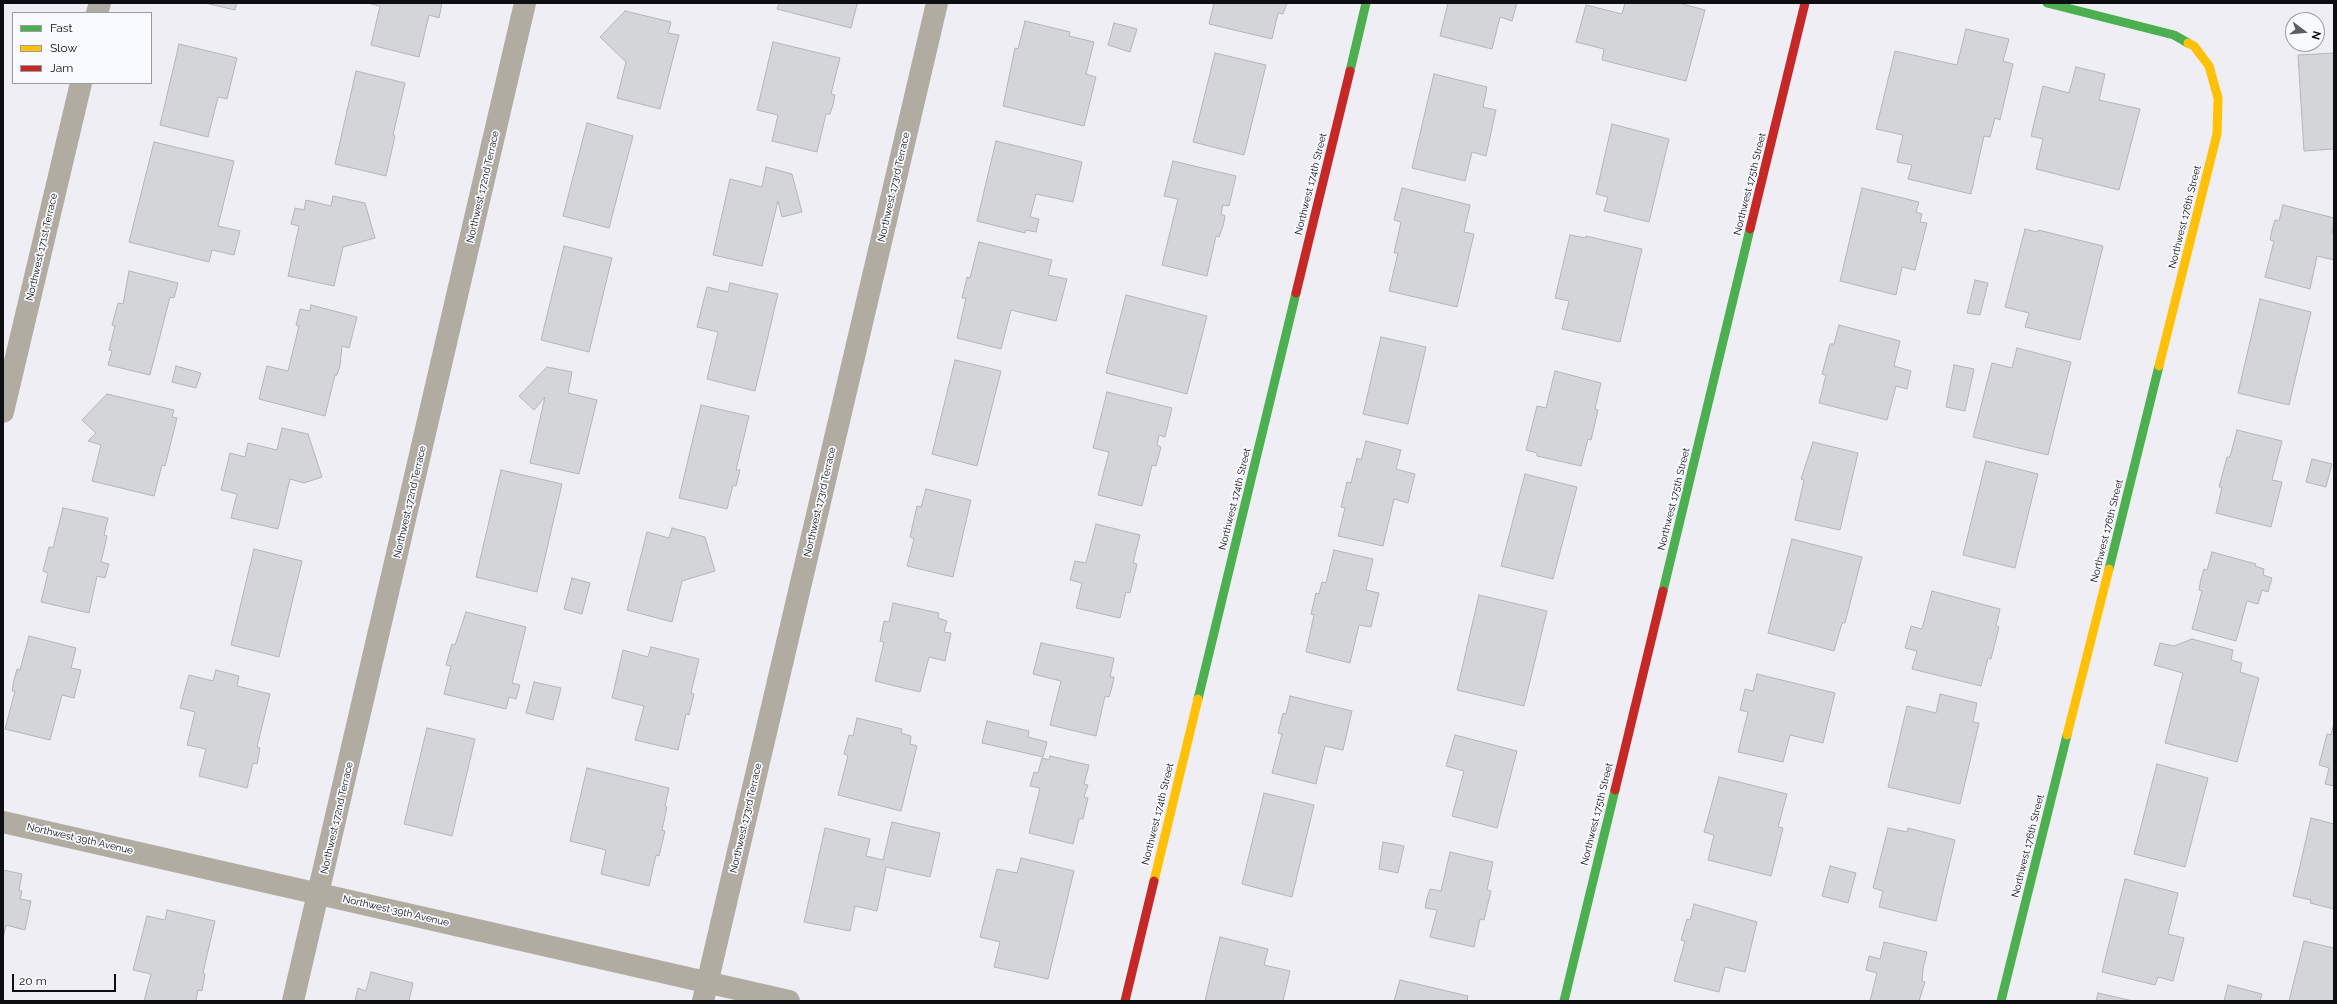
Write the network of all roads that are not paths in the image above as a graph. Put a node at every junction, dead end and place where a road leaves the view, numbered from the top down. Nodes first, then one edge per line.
1 (525, 3) edge
2 (937, 3) edge
3 (1366, 3) edge
4 (1805, 3) edge
5 (2047, 3) edge
6 (81, 84) edge
7 (3, 412) edge
8 (3, 822) edge
9 (320, 894) junction
10 (705, 992) edge
11 (293, 1001) edge
12 (789, 1001) edge
13 (1125, 1001) edge
14 (1564, 1001) edge
15 (2001, 1001) edge

1 - 9 street, Northwest 172nd Terrace
2 - 10 street, Northwest 173rd Terrace
3 - 13 street, Northwest 174th Street
4 - 14 street, Northwest 175th Street
5 - 15 street, Northwest 176th Street
6 - 7 street, Northwest 171st Terrace
8 - 9 street, Northwest 39th Avenue
9 - 10 street, Northwest 39th Avenue
9 - 11 street, Northwest 172nd Terrace
10 - 12 street, Northwest 39th Avenue

